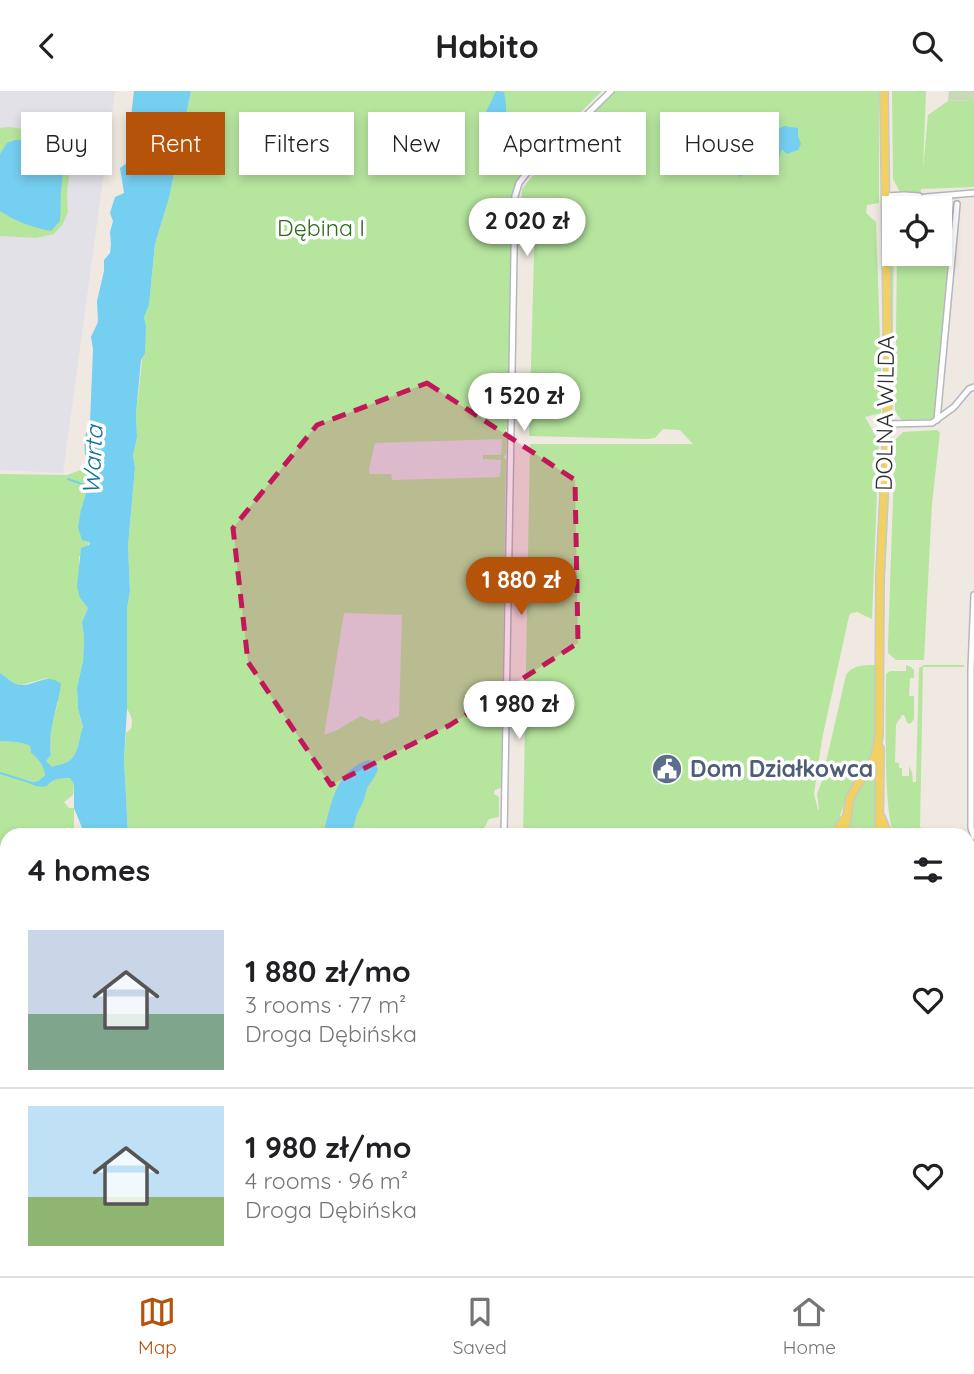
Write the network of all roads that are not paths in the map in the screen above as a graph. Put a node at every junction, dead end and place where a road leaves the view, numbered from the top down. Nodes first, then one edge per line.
1 (611, 91) edge
2 (884, 91) edge
3 (974, 193) edge
4 (886, 196) edge
5 (938, 196) edge
6 (957, 204) dead end
7 (886, 266) edge
8 (974, 387) edge
9 (937, 420) junction
10 (887, 424) junction
11 (974, 595) edge
12 (973, 665) edge
13 (879, 735) junction
14 (880, 809) junction
15 (847, 813) junction
16 (504, 828) edge
17 (839, 828) edge
18 (845, 828) edge
19 (879, 828) edge
20 (886, 828) edge
21 (971, 828) edge

1 - 16 street
2 - 4 main road, DOLNA WILDA
3 - 5 street
6 - 9 street
7 - 10 main road, DOLNA WILDA
8 - 9 street
9 - 10 street
10 - 13 main road, DOLNA WILDA
11 - 12 street
12 - 21 street
13 - 14 main road, DOLNA WILDA
13 - 15 main road, DOLNA WILDA
14 - 19 main road, DOLNA WILDA
14 - 20 main road
15 - 17 main road
15 - 18 main road, DOLNA WILDA

